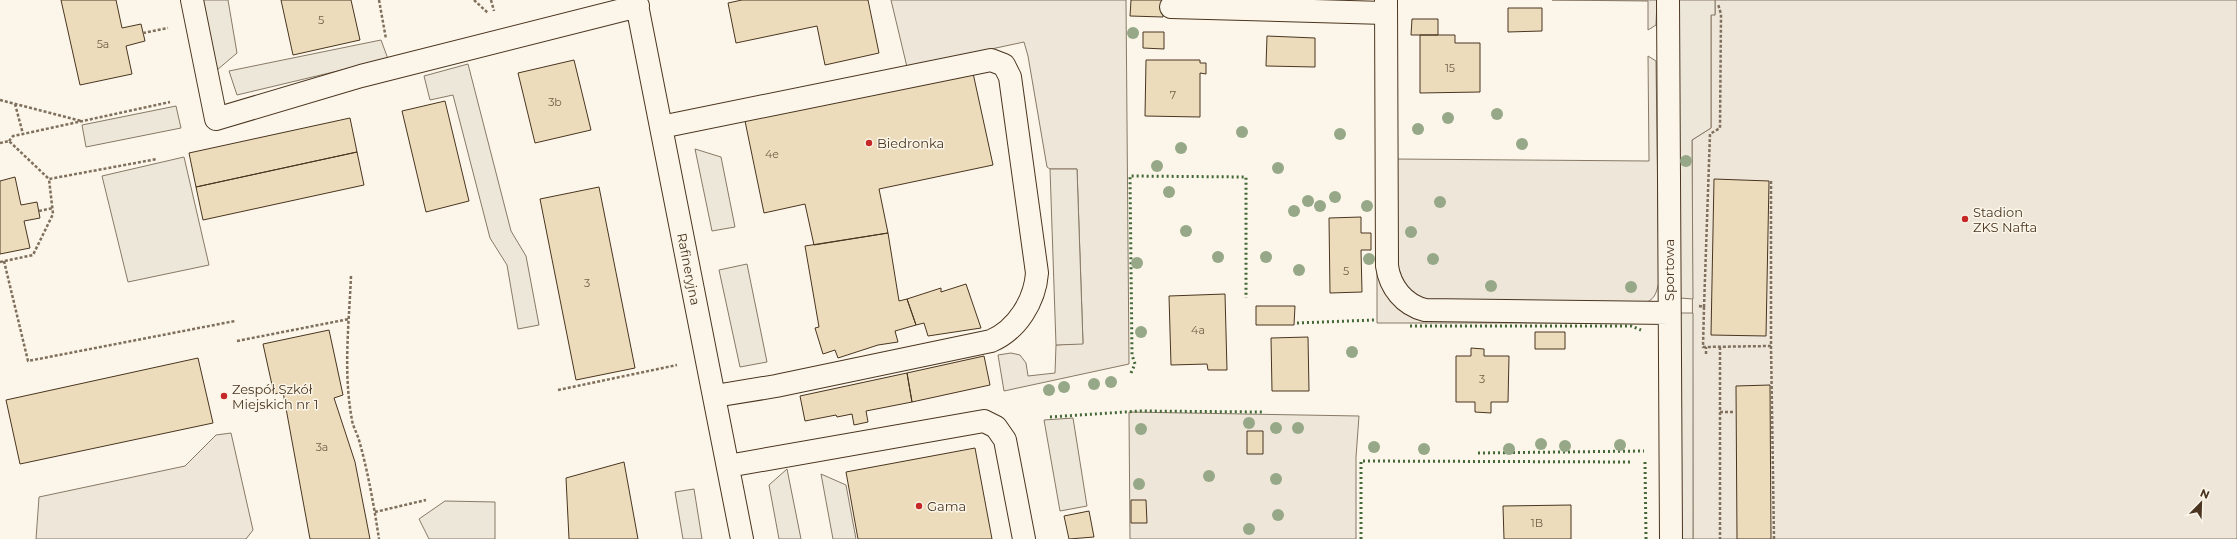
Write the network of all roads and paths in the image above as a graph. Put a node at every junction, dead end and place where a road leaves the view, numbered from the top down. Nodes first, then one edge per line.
1 (192, 0) edge
2 (1668, 0) edge
3 (637, 3) edge
4 (1718, 4) dead end
5 (1386, 6) edge
6 (1171, 7) dead end
7 (174, 26) dead end
8 (143, 33) dead end
9 (0, 100) edge
10 (170, 102) dead end
11 (15, 104) junction
12 (81, 121) junction
13 (661, 127) junction
14 (23, 134) junction
15 (9, 141) junction
16 (0, 143) edge
17 (157, 159) dead end
18 (49, 179) junction
19 (1771, 179) dead end
20 (53, 208) junction
21 (39, 210) dead end
22 (4, 261) junction
23 (0, 262) edge
24 (351, 276) dead end
25 (1696, 306) dead end
26 (1704, 306) junction
27 (1669, 313) junction
28 (349, 319) junction
29 (235, 321) dead end
30 (237, 341) dead end
31 (1771, 346) junction
32 (1706, 347) junction
33 (1720, 347) junction
34 (1706, 354) dead end
35 (678, 365) dead end
36 (558, 390) dead end
37 (715, 396) junction
38 (1720, 412) junction
39 (1735, 412) dead end
40 (728, 466) junction
41 (426, 500) dead end
42 (375, 512) junction
43 (379, 539) edge
44 (742, 539) edge
45 (1024, 539) edge
46 (1671, 539) edge
47 (1720, 539) edge
48 (1774, 539) edge

1 - 3 street
2 - 27 street, Sportowa
3 - 13 street, Rafineryjna
4 - 26 path
5 - 6 street
5 - 27 street
7 - 8 path
9 - 11 path
10 - 12 path
11 - 12 path
11 - 14 path
12 - 14 path
13 - 37 street, Rafineryjna
13 - 37 street
14 - 15 path
15 - 16 path
15 - 18 path
17 - 18 path
18 - 20 path
19 - 31 path
20 - 21 path
20 - 22 path
22 - 23 path
22 - 29 path
24 - 28 path
25 - 26 path
26 - 32 path
27 - 46 street, Sportowa
28 - 30 path
28 - 42 path
31 - 33 path
31 - 48 path
32 - 33 path
32 - 34 path
33 - 38 path
35 - 36 path
37 - 40 street, Rafineryjna
38 - 39 path
38 - 47 path
40 - 44 street, Rafineryjna
40 - 45 street
41 - 42 path
42 - 43 path

